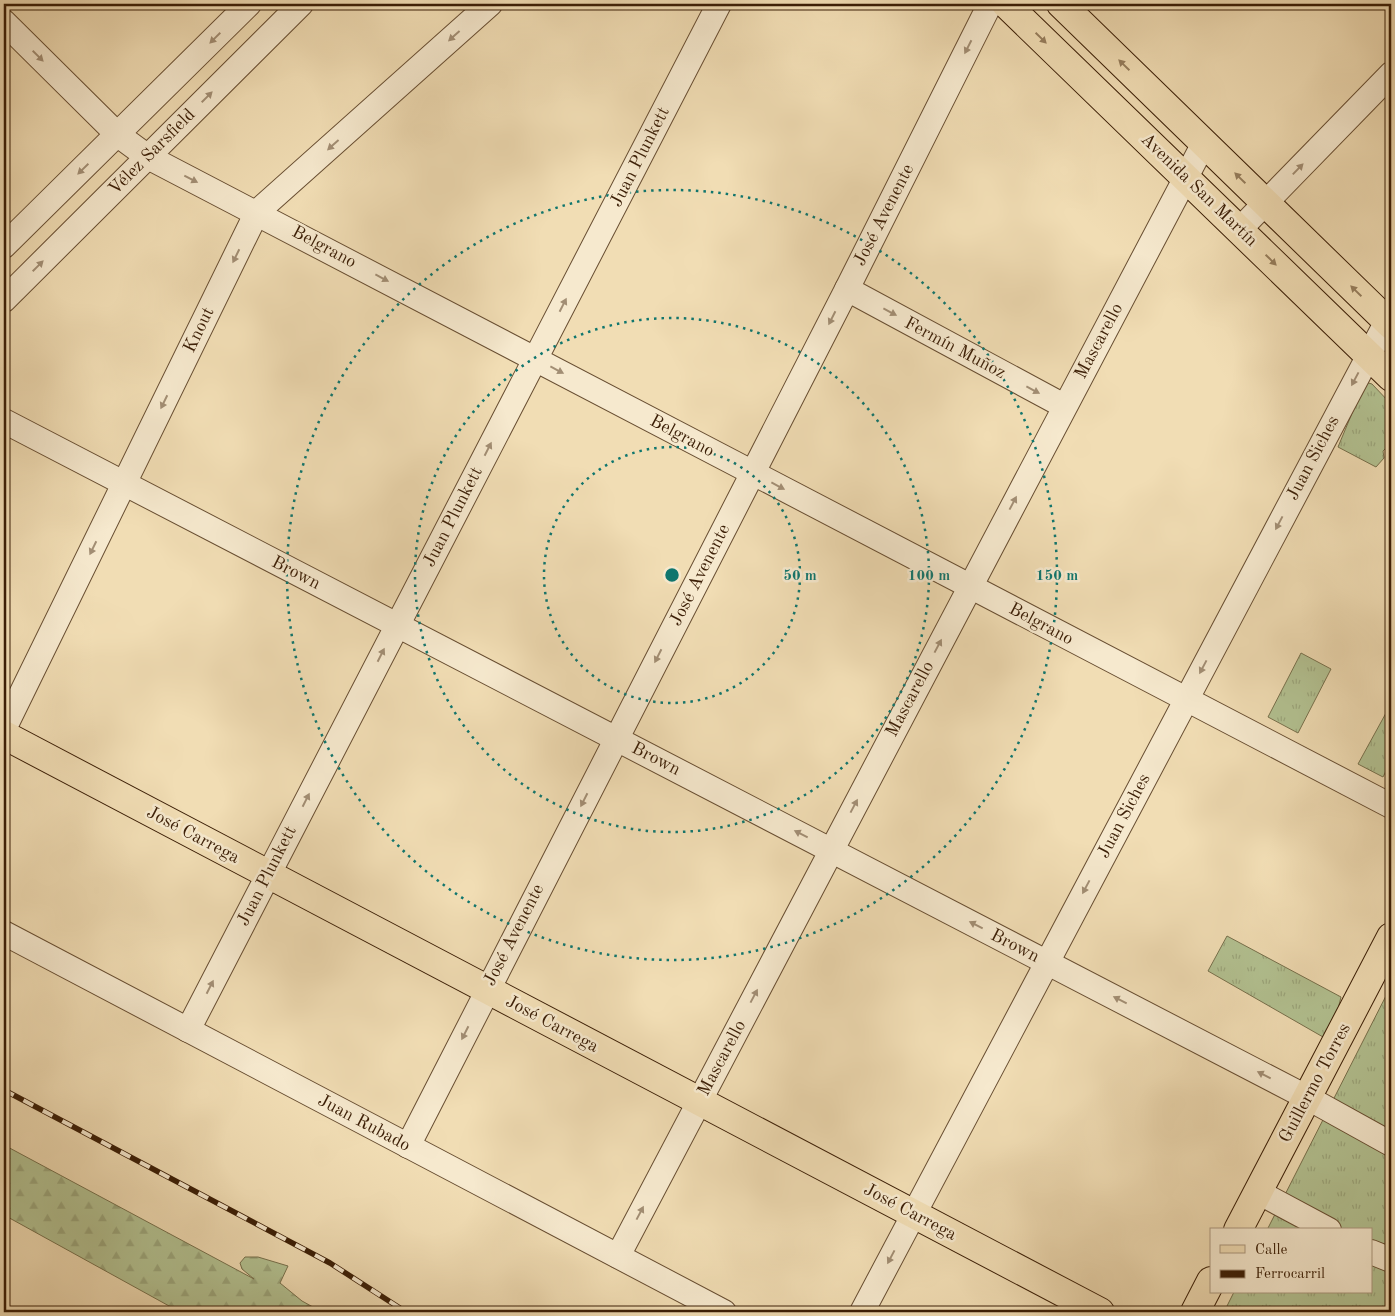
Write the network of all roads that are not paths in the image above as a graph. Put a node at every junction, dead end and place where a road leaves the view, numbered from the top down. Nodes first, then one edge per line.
1 (249, 4) edge
2 (301, 4) edge
3 (490, 4) edge
4 (719, 4) edge
5 (990, 4) edge
6 (1006, 4) edge
7 (1061, 4) edge
8 (4, 22) edge
9 (1391, 74) edge
10 (118, 135) junction
11 (1204, 143) junction
12 (148, 156) junction
13 (1186, 176) junction
14 (1265, 203) junction
15 (257, 212) junction
16 (1240, 229) junction
17 (4, 246) edge
18 (847, 289) junction
19 (4, 300) edge
20 (1389, 323) edge
21 (1368, 355) junction
22 (535, 359) junction
23 (1391, 377) edge
24 (1064, 406) junction
25 (4, 421) edge
26 (752, 473) junction
27 (124, 483) junction
28 (969, 587) junction
29 (397, 625) junction
30 (1185, 700) junction
31 (4, 729) edge
32 (4, 735) edge
33 (616, 738) junction
34 (1391, 806) edge
35 (831, 850) junction
36 (268, 874) junction
37 (4, 933) edge
38 (1391, 937) edge
39 (1046, 962) junction
40 (487, 989) junction
41 (188, 1030) junction
42 (1308, 1098) junction
43 (699, 1101) junction
44 (1391, 1144) edge
45 (408, 1146) junction
46 (1258, 1192) junction
47 (914, 1214) junction
48 (1239, 1228) edge
49 (1325, 1228) edge
50 (1372, 1252) edge
51 (618, 1256) junction
52 (1391, 1260) edge
53 (1210, 1282) edge
54 (724, 1312) edge
55 (862, 1312) edge
56 (1100, 1312) edge
57 (1194, 1312) edge

1 -> 10 street, Vélez Sarsfield
12 -> 2 street, Vélez Sarsfield
3 -> 15 street, Knout
22 -> 4 street, Juan Plunkett
5 -> 18 street, José Avenente
6 -> 13 main road, Avenida San Martín
11 -> 7 main road, Avenida San Martín
8 -> 10 street, Belgrano
14 -> 9 street
10 - 12 street, Belgrano
10 -> 17 street, Vélez Sarsfield
11 - 13 street, Mascarello
14 -> 11 main road, Avenida San Martín
12 -> 15 street, Belgrano
19 -> 12 street, Vélez Sarsfield
13 - 16 main road, Avenida San Martín
13 - 24 street, Mascarello
14 - 16 street
20 -> 14 main road, Avenida San Martín
15 -> 22 street, Belgrano
15 -> 27 street, Knout
16 -> 21 main road, Avenida San Martín
18 -> 24 street, Fermín Muñoz
18 -> 26 street, José Avenente
20 - 21 street, Juan Siches
21 - 23 main road, Avenida San Martín
21 -> 30 street, Juan Siches
22 -> 26 street, Belgrano
29 -> 22 street, Juan Plunkett
28 -> 24 street, Mascarello
25 - 27 street, Brown
26 -> 28 street, Belgrano
26 -> 33 street, José Avenente
27 - 29 street, Brown
27 -> 31 street, Knout
28 - 30 street, Belgrano
35 -> 28 street, Mascarello
29 - 33 street, Brown
36 -> 29 street, Juan Plunkett
30 - 34 street, Belgrano
30 -> 39 street, Juan Siches
32 - 36 main road, José Carrega
35 -> 33 street, Brown
33 -> 40 street, José Avenente
39 -> 35 street, Brown
43 -> 35 street, Mascarello
36 - 40 main road, José Carrega
41 -> 36 street, Juan Plunkett
37 - 41 street, Juan Rubado
38 - 42 main road, Guillermo Torres
42 -> 39 street, Brown
39 - 47 street, Juan Siches
40 - 43 main road, José Carrega
40 -> 45 street, José Avenente
41 - 45 street, Juan Rubado
42 - 44 street, Brown
42 - 46 main road, Guillermo Torres
43 - 47 main road, José Carrega
51 -> 43 street, Mascarello
45 - 51 street, Juan Rubado
46 - 48 main road, Guillermo Torres
46 - 49 street
47 -> 55 street, Juan Siches
47 - 56 main road, José Carrega
50 - 52 street
51 - 54 street, Juan Rubado
53 - 57 main road

